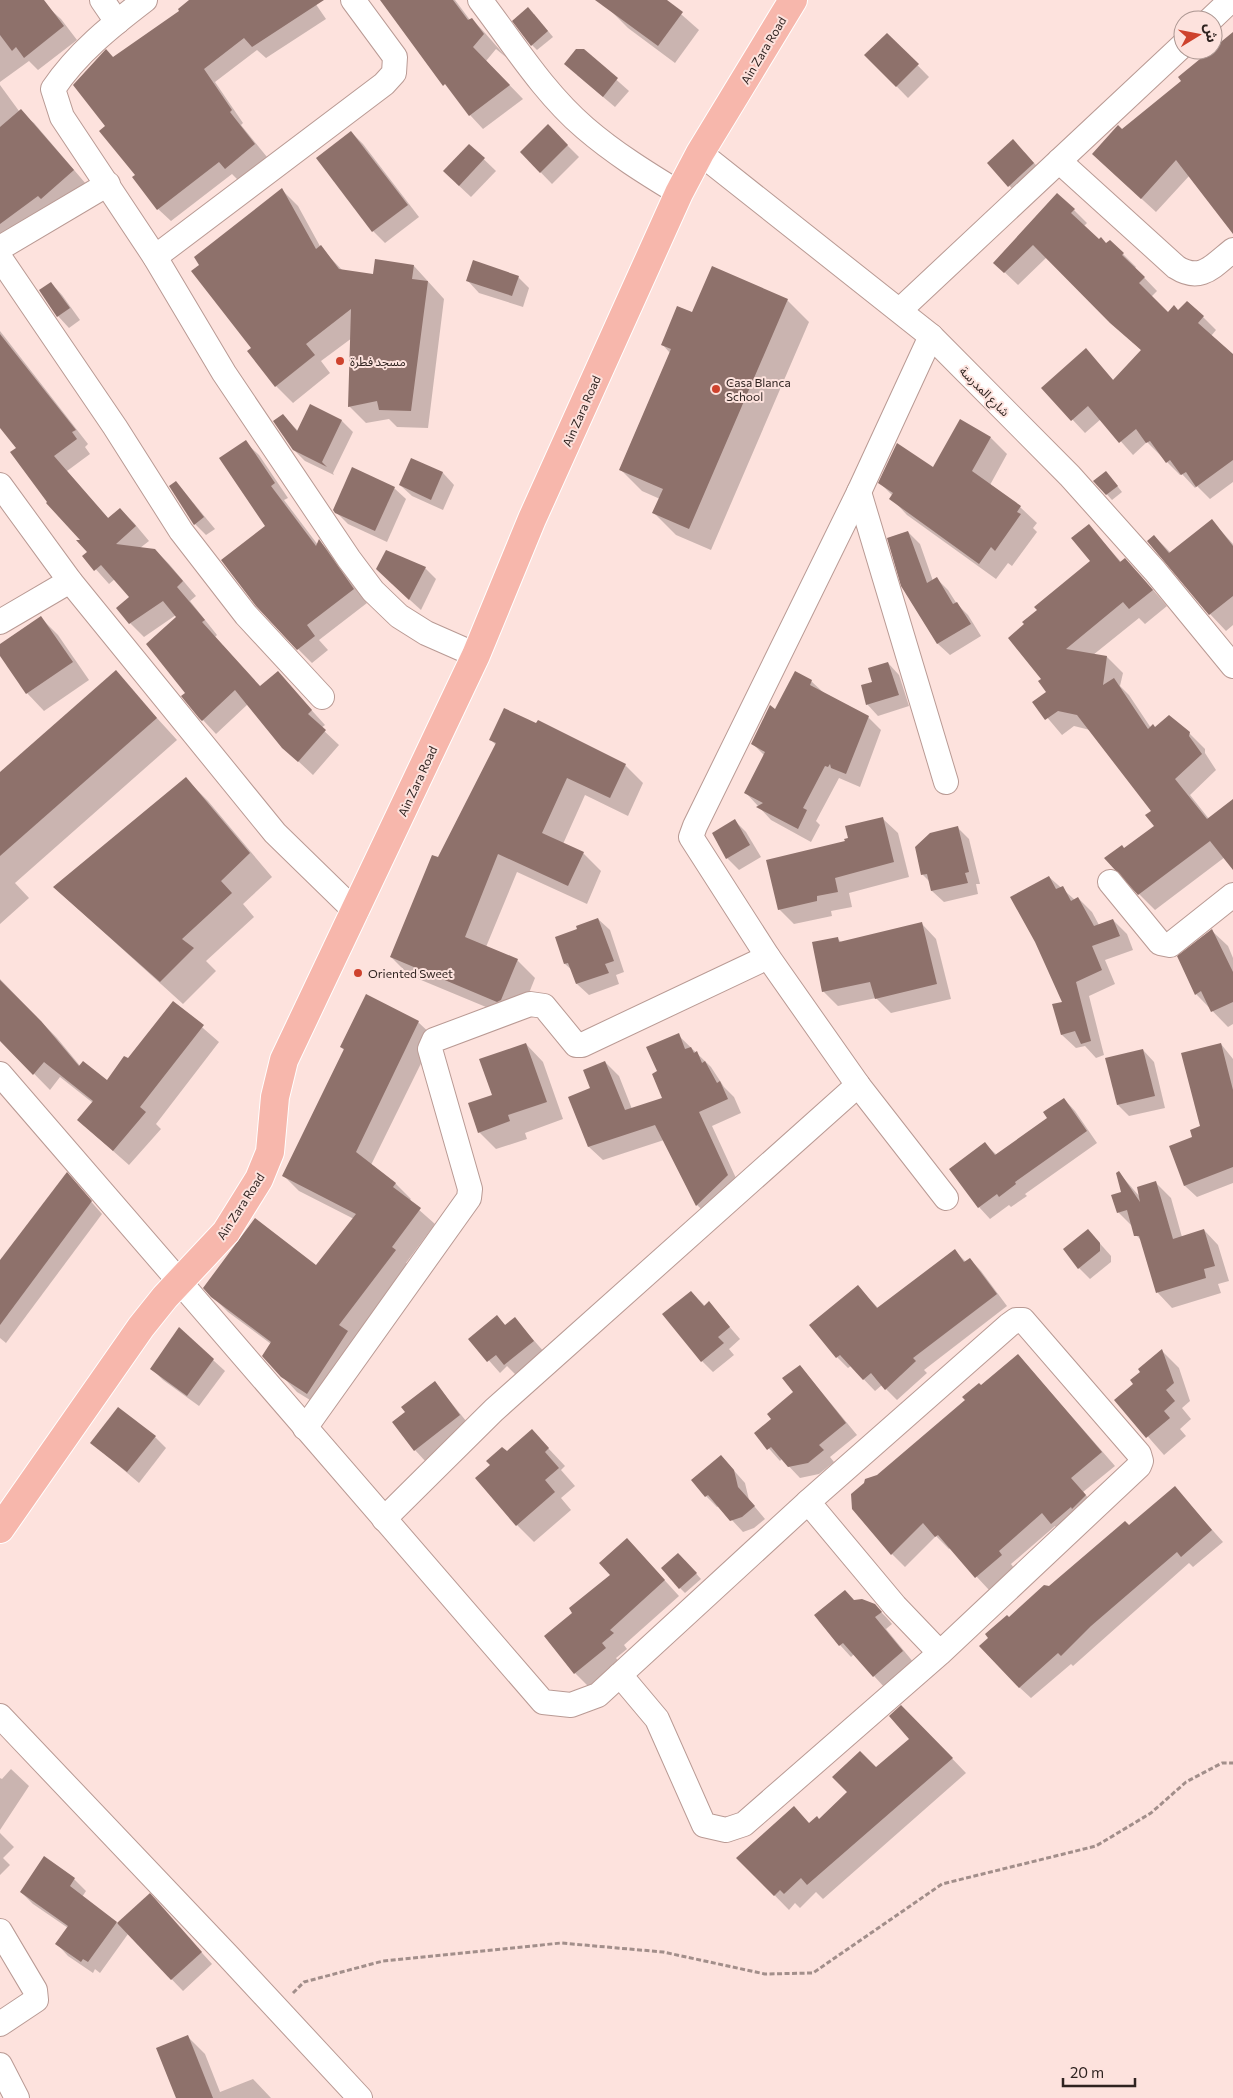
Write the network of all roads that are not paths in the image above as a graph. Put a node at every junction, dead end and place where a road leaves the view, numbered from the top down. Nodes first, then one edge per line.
1 (102, 0) edge
2 (146, 0) edge
3 (353, 0) edge
4 (480, 0) edge
5 (793, 0) edge
6 (1231, 0) edge
7 (1220, 10) edge
8 (117, 22) junction
9 (1173, 54) edge
10 (700, 153) junction
11 (1059, 161) junction
12 (108, 184) junction
13 (679, 193) junction
14 (0, 248) edge
15 (1233, 250) edge
16 (155, 257) junction
17 (0, 258) edge
18 (900, 310) junction
19 (931, 336) junction
20 (0, 484) edge
21 (859, 492) junction
22 (70, 581) junction
23 (0, 622) edge
24 (476, 655) junction
25 (1233, 666) edge
26 (322, 697) dead end
27 (946, 782) dead end
28 (1110, 882) dead end
29 (1233, 895) edge
30 (356, 912) junction
31 (768, 956) junction
32 (0, 1074) edge
33 (858, 1085) junction
34 (946, 1198) dead end
35 (181, 1282) junction
36 (305, 1428) junction
37 (808, 1502) junction
38 (384, 1519) junction
39 (0, 1529) edge
40 (940, 1654) junction
41 (620, 1676) junction
42 (0, 1716) edge
43 (0, 1931) edge
44 (0, 2024) edge
45 (0, 2065) edge
46 (17, 2098) edge
47 (360, 2098) edge

1 - 8 street
2 - 8 street
3 - 16 street
4 - 13 street
5 - 10 main road, Ain Zara Road
6 - 7 street
8 - 12 street
9 - 11 street
10 - 13 main road, Ain Zara Road
10 - 18 street, شارع المدرسة
11 - 15 street
11 - 18 street
12 - 14 street
12 - 16 street
13 - 24 main road, Ain Zara Road
16 - 24 street
17 - 26 street
18 - 19 street, شارع المدرسة
19 - 21 street
19 - 25 street, شارع المدرسة
20 - 22 street
21 - 27 street
21 - 31 street
22 - 23 street
22 - 30 street
24 - 30 main road, Ain Zara Road
28 - 29 street
30 - 35 main road, Ain Zara Road
31 - 33 street
31 - 36 street
32 - 35 street
33 - 34 street
33 - 38 street
35 - 36 street
35 - 39 main road, Ain Zara Road
36 - 38 street
37 - 40 street
37 - 40 street
37 - 41 street
38 - 41 street
40 - 41 street
42 - 47 street
43 - 44 street
45 - 46 street

